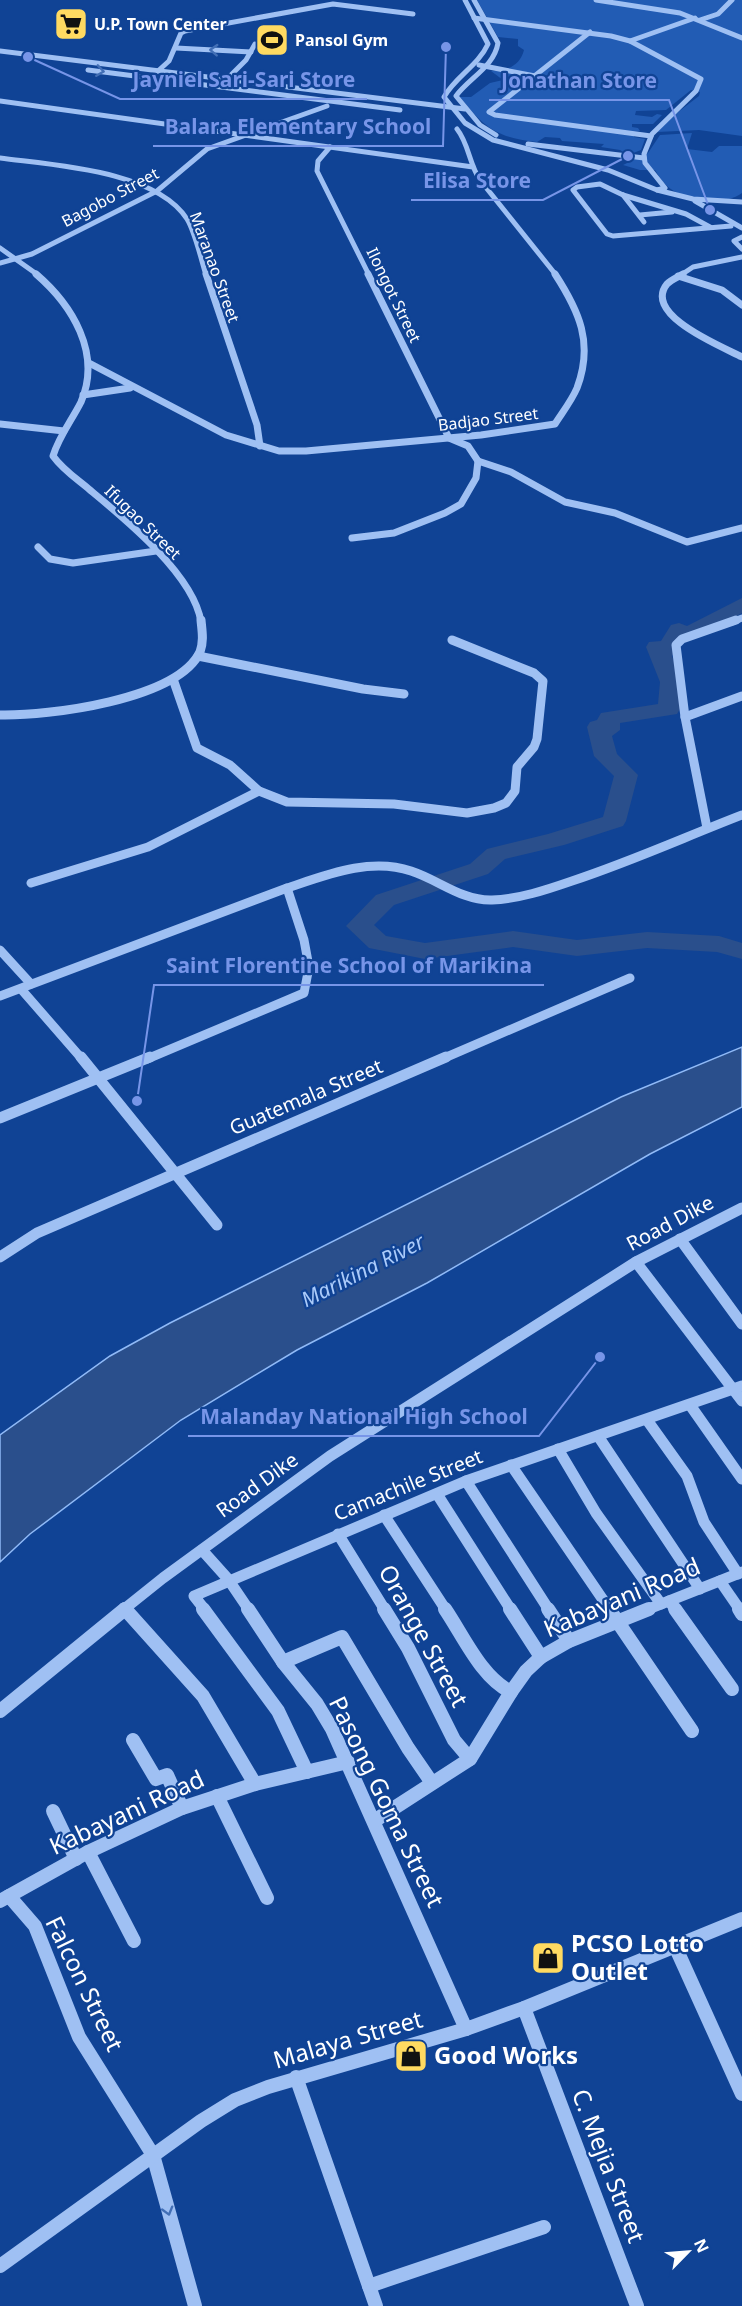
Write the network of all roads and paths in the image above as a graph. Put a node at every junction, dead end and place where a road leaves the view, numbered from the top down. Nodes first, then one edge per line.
1 (465, 0) edge
2 (474, 0) edge
3 (596, 0) edge
4 (732, 0) edge
5 (413, 14) dead end
6 (483, 17) junction
7 (474, 18) junction
8 (697, 19) junction
9 (590, 32) junction
10 (742, 38) edge
11 (630, 41) junction
12 (255, 44) dead end
13 (176, 48) junction
14 (0, 51) edge
15 (251, 52) junction
16 (0, 58) edge
17 (476, 65) junction
18 (485, 66) junction
19 (158, 71) junction
20 (535, 75) junction
21 (227, 80) junction
22 (219, 87) junction
23 (0, 101) edge
24 (327, 106) dead end
25 (452, 108) junction
26 (465, 109) junction
27 (400, 111) dead end
28 (457, 129) dead end
29 (244, 135) junction
30 (651, 136) junction
31 (525, 146) junction
32 (330, 147) junction
33 (0, 158) edge
34 (644, 158) junction
35 (472, 167) junction
36 (665, 188) junction
37 (657, 190) junction
38 (157, 191) junction
39 (623, 195) junction
40 (676, 196) junction
41 (693, 199) junction
42 (742, 202) edge
43 (659, 206) junction
44 (679, 212) junction
45 (640, 215) junction
46 (644, 222) dead end
47 (731, 226) dead end
48 (710, 227) junction
49 (742, 228) edge
50 (742, 237) edge
51 (0, 248) edge
52 (742, 249) edge
53 (742, 256) edge
54 (18, 259) junction
55 (0, 262) edge
56 (678, 276) junction
57 (742, 305) edge
58 (742, 357) edge
59 (89, 363) junction
60 (132, 387) junction
61 (83, 395) junction
62 (0, 424) edge
63 (64, 431) junction
64 (481, 435) junction
65 (449, 438) junction
66 (260, 446) junction
67 (468, 446) junction
68 (478, 460) junction
69 (742, 528) edge
70 (352, 538) dead end
71 (38, 547) dead end
72 (156, 551) junction
73 (742, 618) edge
74 (452, 640) dead end
75 (198, 656) junction
76 (174, 679) junction
77 (404, 694) dead end
78 (742, 696) edge
79 (0, 715) edge
80 (685, 717) junction
81 (259, 791) junction
82 (742, 815) edge
83 (707, 828) junction
84 (30, 883) dead end
85 (287, 888) junction
86 (0, 950) edge
87 (630, 978) dead end
88 (26, 986) junction
89 (0, 996) edge
90 (99, 1078) junction
91 (0, 1118) edge
92 (176, 1173) junction
93 (742, 1208) edge
94 (217, 1225) dead end
95 (680, 1239) junction
96 (0, 1257) edge
97 (636, 1262) junction
98 (742, 1324) edge
99 (738, 1388) edge
100 (742, 1401) edge
101 (690, 1405) junction
102 (647, 1420) junction
103 (598, 1436) junction
104 (558, 1449) junction
105 (511, 1465) junction
106 (742, 1479) edge
107 (466, 1481) junction
108 (437, 1494) junction
109 (384, 1515) junction
110 (338, 1534) junction
111 (202, 1550) junction
112 (740, 1573) edge
113 (228, 1579) junction
114 (720, 1581) junction
115 (700, 1589) junction
116 (665, 1603) junction
117 (125, 1609) junction
118 (742, 1614) edge
119 (619, 1621) junction
120 (569, 1641) junction
121 (541, 1657) junction
122 (283, 1662) junction
123 (732, 1689) dead end
124 (511, 1692) junction
125 (0, 1711) edge
126 (692, 1731) dead end
127 (133, 1740) dead end
128 (470, 1760) junction
129 (348, 1762) junction
130 (307, 1772) junction
131 (255, 1784) junction
132 (432, 1784) junction
133 (217, 1796) junction
134 (182, 1808) junction
135 (53, 1811) dead end
136 (374, 1821) junction
137 (82, 1855) junction
138 (267, 1898) dead end
139 (5, 1899) edge
140 (742, 1919) edge
141 (134, 1941) dead end
142 (675, 1946) junction
143 (524, 2008) junction
144 (466, 2029) junction
145 (297, 2077) junction
146 (742, 2091) edge
147 (153, 2155) junction
148 (544, 2228) dead end
149 (0, 2266) edge
150 (369, 2286) junction
151 (195, 2306) edge
152 (376, 2306) edge
153 (637, 2306) edge

1 - 7 street
2 - 6 street
3 - 8 street
4 - 8 street
5 - 13 street
6 - 7 street
6 - 9 street
6 - 18 street
7 - 17 street
8 - 10 street
8 - 11 street
9 - 11 street
9 - 20 street
11 - 30 street
12 - 15 street
15 -> 13 street
13 - 19 street
14 - 19 street
15 - 21 street
16 -> 22 street
17 - 18 street
17 - 25 street
18 - 20 street
18 - 26 street
19 - 21 street
20 - 30 street
21 - 22 street
21 - 25 street
22 - 27 street
23 - 29 street
24 - 29 street, Bagobo Street
25 - 26 street
25 - 31 street
26 - 31 street
28 - 35 street, Badjao Street
29 - 32 street
29 - 38 street, Bagobo Street
30 - 34 street
31 - 34 street
31 - 36 street
31 - 37 street
32 - 35 street
32 - 65 street, Ilongot Street
33 - 38 street, Maranao Street
34 - 36 street
35 - 64 street, Badjao Street
36 - 37 street
36 - 40 street
37 - 40 street
38 - 54 street, Bagobo Street
38 - 66 street, Maranao Street
39 - 43 street
39 - 45 street
39 - 48 street
40 - 41 street
40 - 43 street
41 - 42 street
41 - 49 street
43 - 44 street
44 - 45 street
44 - 48 street
45 - 46 street
47 - 48 street
50 - 52 street
51 - 54 street, Ifugao Street
53 - 56 street
54 - 55 street, Bagobo Street
54 - 59 street, Ifugao Street
56 - 57 street
56 - 58 street
59 - 60 street, Badjao Street
59 - 61 street, Ifugao Street
60 - 61 street
60 - 66 street, Badjao Street
61 - 63 street, Ifugao Street
62 - 63 street
63 - 72 street, Ifugao Street
64 - 65 street, Badjao Street
64 - 67 street
65 - 66 street, Badjao Street
65 - 67 street
67 - 68 street
68 - 69 street
68 - 70 street
71 - 72 street
72 - 75 street, Ifugao Street
73 - 80 street
74 - 81 street
75 - 76 street
75 - 77 street
76 - 79 street
76 - 81 street
78 - 80 street
80 - 83 street
81 - 84 street
82 - 83 street
83 - 85 street
85 - 88 street
85 - 90 street
86 - 88 street
87 - 92 street, Guatemala Street
88 - 89 street
88 - 90 street
90 - 91 street
90 - 92 street
92 - 94 street
92 - 96 street, Guatemala Street
93 - 95 street, Road Dike
95 - 97 street, Road Dike
95 - 98 street
97 - 99 street
97 - 111 street, Road Dike
99 - 100 street
99 - 101 street, Camachile Street
101 - 102 street, Camachile Street
101 - 106 street
102 - 103 street, Camachile Street
102 - 112 street
103 - 104 street, Camachile Street
103 - 115 street
104 - 105 street, Camachile Street
104 - 116 street
105 - 107 street, Camachile Street
105 - 119 street
107 - 108 street, Camachile Street
107 - 120 street
108 - 109 street, Camachile Street
108 - 121 street
109 - 110 street, Camachile Street
109 - 124 street
110 - 113 street, Camachile Street
110 - 128 street, Orange Street
111 - 113 street, Pasong Goma Street
111 - 117 street, Road Dike
112 - 114 street, Kabayani Road
113 - 122 street, Pasong Goma Street
113 - 130 street, Camachile Street
114 - 115 street, Kabayani Road
114 - 118 street
115 - 116 street, Kabayani Road
116 - 119 street, Kabayani Road
116 - 123 street
117 - 125 street, Road Dike
117 - 131 street
119 - 120 street, Kabayani Road
119 - 126 street
120 - 121 street, Kabayani Road
121 - 124 street, Kabayani Road
122 - 129 street, Pasong Goma Street
122 - 132 street
124 - 128 street, Kabayani Road
127 - 134 street
128 - 132 street, Kabayani Road
129 - 130 street, Kabayani Road
129 - 136 street, Pasong Goma Street
130 - 131 street, Kabayani Road
131 - 133 street, Kabayani Road
132 - 136 street, Kabayani Road
133 - 134 street, Kabayani Road
133 - 138 street
134 - 137 street, Kabayani Road
135 - 137 street
136 - 144 street, Pasong Goma Street
137 - 139 street, Kabayani Road
137 - 141 street
139 - 147 street, Falcon Street
140 - 142 street, Malaya Street
142 - 143 street, Malaya Street
142 - 146 street
143 - 144 street, Malaya Street
143 - 153 street, C. Mejia Street
144 - 145 street, Malaya Street
145 - 147 street, Malaya Street
145 - 150 street
147 - 149 street, Malaya Street
147 -> 151 street, Falcon Street
148 - 150 street
150 - 152 street

